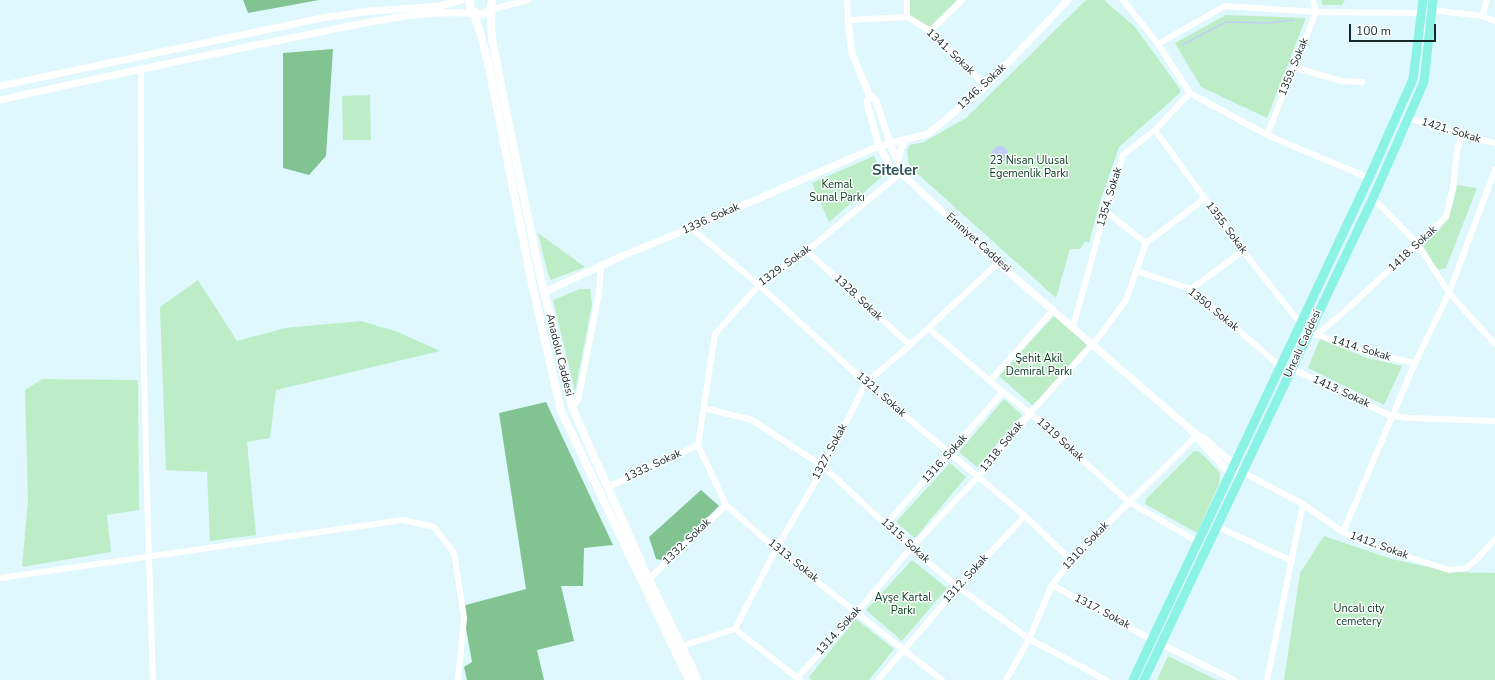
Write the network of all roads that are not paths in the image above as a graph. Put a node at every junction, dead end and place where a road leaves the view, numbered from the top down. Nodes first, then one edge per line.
1 (462, 0) edge
2 (470, 0) edge
3 (529, 0) edge
4 (847, 0) edge
5 (907, 0) edge
6 (962, 0) edge
7 (1068, 0) edge
8 (1123, 0) edge
9 (1313, 0) edge
10 (1423, 0) edge
11 (1433, 0) edge
12 (1487, 0) edge
13 (1224, 3) edge
14 (492, 7) edge
15 (1432, 10) junction
16 (1316, 12) junction
17 (474, 13) junction
18 (1421, 13) junction
19 (1482, 16) junction
20 (907, 17) junction
21 (848, 20) junction
22 (1495, 21) edge
23 (930, 31) junction
24 (1158, 44) junction
25 (1294, 67) junction
26 (141, 68) junction
27 (1362, 82) dead end
28 (0, 86) edge
29 (986, 86) junction
30 (1190, 93) junction
31 (869, 94) junction
32 (0, 100) edge
33 (1407, 118) junction
34 (1155, 130) junction
35 (1267, 134) junction
36 (1462, 135) junction
37 (906, 140) junction
38 (890, 144) junction
39 (1495, 144) edge
40 (879, 146) junction
41 (898, 160) junction
42 (1495, 170) edge
43 (901, 173) junction
44 (1369, 178) junction
45 (1373, 198) junction
46 (1204, 199) junction
47 (1105, 211) junction
48 (691, 228) junction
49 (1417, 243) junction
50 (1146, 244) junction
51 (807, 251) junction
52 (1242, 251) junction
53 (998, 263) junction
54 (601, 266) junction
55 (1136, 271) junction
56 (759, 285) junction
57 (1191, 289) junction
58 (544, 291) junction
59 (534, 293) junction
60 (1449, 293) junction
61 (1053, 310) junction
62 (1300, 323) junction
63 (1073, 327) junction
64 (928, 328) junction
65 (1312, 333) junction
66 (1495, 344) edge
67 (910, 345) junction
68 (1092, 345) junction
69 (1414, 363) junction
70 (1281, 367) junction
71 (1291, 368) junction
72 (990, 381) junction
73 (866, 383) junction
74 (1002, 392) junction
75 (572, 407) junction
76 (704, 408) junction
77 (1030, 413) junction
78 (1391, 416) junction
79 (1495, 421) edge
80 (1197, 435) junction
81 (698, 445) junction
82 (950, 453) junction
83 (824, 468) junction
84 (1232, 470) junction
85 (1242, 472) junction
86 (977, 478) junction
87 (608, 487) junction
88 (1129, 502) junction
89 (1303, 504) junction
90 (726, 505) junction
91 (1025, 516) junction
92 (886, 524) junction
93 (1216, 526) junction
94 (1343, 532) junction
95 (1495, 539) edge
96 (1198, 542) junction
97 (911, 548) junction
98 (776, 549) junction
99 (149, 558) junction
100 (1071, 560) junction
101 (1292, 561) junction
102 (0, 578) edge
103 (649, 579) junction
104 (1052, 585) junction
105 (958, 587) junction
106 (857, 612) junction
107 (735, 629) junction
108 (1029, 639) junction
109 (1152, 640) junction
110 (1161, 644) junction
111 (682, 646) junction
112 (906, 650) junction
113 (798, 679) edge
114 (153, 680) edge
115 (458, 680) edge
116 (689, 680) edge
117 (698, 680) edge
118 (878, 680) edge
119 (942, 680) edge
120 (1006, 680) edge
121 (1106, 680) edge
122 (1133, 680) edge
123 (1144, 680) edge
124 (1234, 680) edge
125 (1267, 680) edge

1 - 28 street
2 - 17 main road, Anadolu Caddesi
3 - 14 street
4 - 21 street, Emniyet Caddesi
5 - 20 street
6 - 23 street
7 - 29 street, 1346. Sokak
8 - 24 street
9 - 16 street
10 - 18 main road, Uncalı Caddesi
11 - 15 main road, Uncalı Caddesi
12 - 19 street
13 - 16 street
13 - 24 street
14 - 17 main road
14 - 58 main road, Anadolu Caddesi
15 - 19 street
15 - 33 main road, Uncalı Caddesi
16 - 18 street
16 - 25 street, 1359. Sokak
17 - 26 street
17 - 59 main road, Anadolu Caddesi
18 - 44 main road, Uncalı Caddesi
19 - 22 street
20 - 21 street
20 - 23 street, 1341. Sokak
21 - 31 street, Emniyet Caddesi
23 - 29 street, 1341. Sokak
24 - 30 street
25 - 27 street
25 - 35 street, 1359. Sokak
26 - 32 street
26 - 99 street
29 - 37 street, 1346. Sokak
30 - 34 street, 1354. Sokak
30 - 35 street
31 - 38 street
31 - 40 street, Emniyet Caddesi
33 - 36 street, 1421. Sokak
33 - 45 main road, Uncalı Caddesi
34 - 46 street, 1355. Sokak
34 - 47 street, 1354. Sokak
35 - 44 street
36 - 39 street, 1421. Sokak
36 - 49 street, 1418. Sokak
37 - 38 street, 1346. Sokak
37 - 41 street
38 - 40 street, 1346. Sokak
38 - 41 street
40 - 43 street, Emniyet Caddesi
40 - 48 street, 1336. Sokak
41 - 43 street
42 - 60 street
43 - 51 street, 1329. Sokak
43 - 53 street, Emniyet Caddesi
44 - 62 main road, Uncalı Caddesi
45 - 49 street
45 - 65 main road, Uncalı Caddesi
46 - 50 street
46 - 52 street, 1355. Sokak
47 - 50 street
47 - 63 street, 1354. Sokak
48 - 54 street, 1336. Sokak
48 - 56 street, 1321. Sokak
49 - 60 street
49 - 65 street, 1418. Sokak
50 - 55 street, 1318. Sokak
51 - 56 street, 1329. Sokak
51 - 67 street, 1328. Sokak
52 - 57 street
52 - 62 street, 1355. Sokak
53 - 61 street, Emniyet Caddesi
53 - 64 street, 1327. Sokak
54 - 58 street, 1336. Sokak
54 - 75 street
55 - 57 street, 1350. Sokak
55 - 68 street, 1318. Sokak
56 - 73 street, 1321. Sokak
56 - 76 street, 1329. Sokak
57 - 70 street, 1350. Sokak
58 - 59 street
58 - 75 main road, Anadolu Caddesi
59 - 116 main road, Anadolu Caddesi
60 - 66 street
60 - 69 street
61 - 63 street, Emniyet Caddesi
61 - 72 street
62 - 70 main road, Uncalı Caddesi
63 - 68 street, Emniyet Caddesi
64 - 67 street, 1327. Sokak
64 - 72 street, 1319 Sokak
65 - 69 street, 1414. Sokak
65 - 71 main road, Uncalı Caddesi
67 - 73 street, 1327. Sokak
68 - 77 street, 1318. Sokak
68 - 80 street, Emniyet Caddesi
69 - 78 street
70 - 84 main road, Uncalı Caddesi
71 - 78 street, 1413. Sokak
71 - 85 main road, Uncalı Caddesi
72 - 74 street, 1319 Sokak
73 - 82 street, 1321. Sokak
73 - 83 street, 1327. Sokak
74 - 77 street, 1319 Sokak
74 - 82 street, 1316. Sokak
75 - 87 main road, Anadolu Caddesi
76 - 81 street
76 - 83 street, 1315. Sokak
77 - 86 street, 1318. Sokak
77 - 88 street, 1319 Sokak
78 - 79 street, 1413. Sokak
78 - 94 street
80 - 84 street, Emniyet Caddesi
80 - 88 street, 1310. Sokak
81 - 87 street, 1333. Sokak
81 - 90 street, 1313. Sokak
82 - 86 street, 1321. Sokak
82 - 92 street, 1316. Sokak
83 - 92 street, 1315. Sokak
83 - 98 street, 1327. Sokak
84 - 85 street, Emniyet Caddesi
84 - 96 main road, Uncalı Caddesi
85 - 89 street, 1412. Sokak
85 - 93 main road, Uncalı Caddesi
86 - 91 street, 1321. Sokak
86 - 97 street, 1318. Sokak
87 - 103 main road, Anadolu Caddesi
88 - 96 street, 1319 Sokak
88 - 100 street, 1310. Sokak
89 - 94 street, 1412. Sokak
89 - 101 street
90 - 98 street, 1313. Sokak
90 - 103 street, 1332. Sokak
91 - 100 street, 1321. Sokak
91 - 105 street, 1312. Sokak
92 - 97 street, 1315. Sokak
93 - 101 street
93 - 110 main road, Uncalı Caddesi
94 - 95 street, 1412. Sokak
96 - 109 main road, Uncalı Caddesi
97 - 105 street, 1315. Sokak
97 - 106 street, 1314. Sokak
98 - 106 street, 1313. Sokak
98 - 107 street, 1327. Sokak
99 - 102 street
99 - 114 street
99 - 115 street
100 - 104 street, 1310. Sokak
101 - 125 street
103 - 111 main road, Anadolu Caddesi
104 - 108 street, 1310. Sokak
104 - 109 street, 1317. Sokak
105 - 108 street, 1315. Sokak
105 - 112 street, 1312. Sokak
106 - 112 street, 1313. Sokak
106 - 113 street, 1314. Sokak
107 - 111 street
107 - 113 street
108 - 120 street, 1310. Sokak
108 - 121 street, 1315. Sokak
109 - 122 main road, Uncalı Caddesi
110 - 123 main road, Uncalı Caddesi
110 - 124 street
111 - 117 main road, Anadolu Caddesi
112 - 118 street, 1312. Sokak
112 - 119 street, 1313. Sokak

